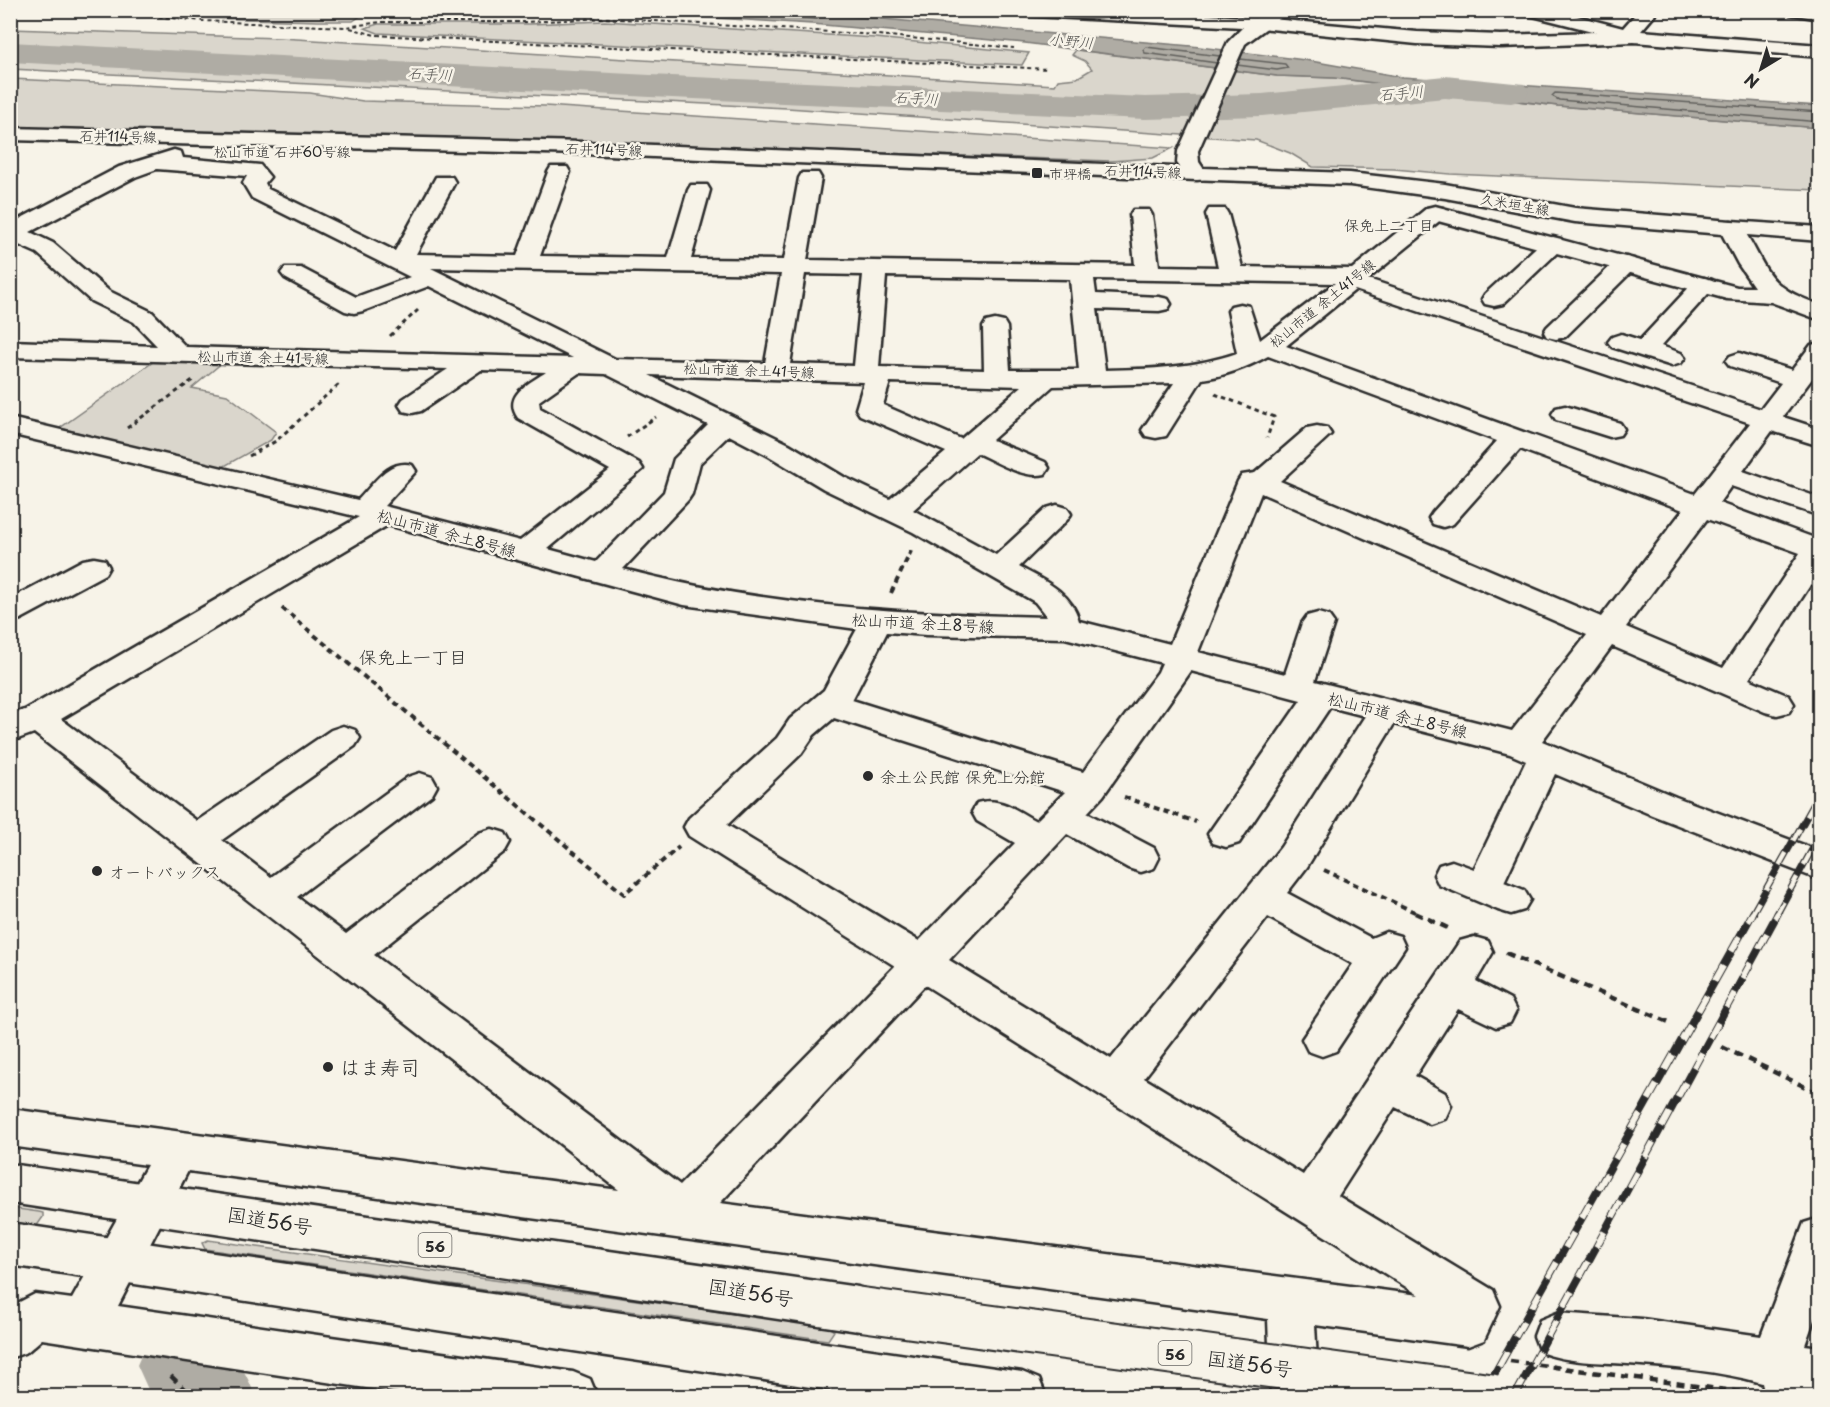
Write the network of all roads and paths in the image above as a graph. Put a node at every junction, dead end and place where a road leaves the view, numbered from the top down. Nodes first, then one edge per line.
1 (89, 10) edge
2 (1014, 10) edge
3 (1182, 10) edge
4 (1282, 10) edge
5 (1531, 10) edge
6 (1650, 10) edge
7 (1796, 10) edge
8 (1820, 14) edge
9 (1454, 21) dead end
10 (1204, 22) junction
11 (1261, 23) junction
12 (346, 27) junction
13 (1391, 36) junction
14 (1634, 36) junction
15 (1014, 48) dead end
16 (1820, 51) edge
17 (1048, 69) dead end
18 (10, 134) edge
19 (500, 146) junction
20 (153, 162) junction
21 (1022, 166) junction
22 (559, 172) dead end
23 (1197, 174) junction
24 (810, 178) junction
25 (433, 189) dead end
26 (1141, 214) dead end
27 (1217, 214) dead end
28 (1731, 228) junction
29 (12, 233) edge
30 (1820, 234) edge
31 (1553, 244) junction
32 (399, 262) junction
33 (526, 262) junction
34 (678, 264) junction
35 (1626, 264) junction
36 (795, 267) junction
37 (875, 268) junction
38 (1081, 272) junction
39 (293, 273) dead end
40 (1148, 273) junction
41 (1232, 274) junction
42 (1353, 278) junction
43 (436, 282) junction
44 (1704, 285) junction
45 (1776, 295) junction
46 (1494, 299) dead end
47 (1084, 301) junction
48 (1159, 304) dead end
49 (1240, 311) dead end
50 (1820, 313) edge
51 (995, 327) dead end
52 (1551, 339) junction
53 (10, 349) edge
54 (1820, 350) edge
55 (1260, 352) junction
56 (180, 355) junction
57 (226, 356) junction
58 (1672, 358) dead end
59 (366, 359) junction
60 (1739, 361) dead end
61 (473, 364) junction
62 (605, 365) junction
63 (573, 366) junction
64 (1526, 367) dead end
65 (776, 372) junction
66 (873, 374) junction
67 (997, 378) junction
68 (1190, 378) junction
69 (1046, 379) junction
70 (1093, 379) junction
71 (1798, 380) junction
72 (680, 401) junction
73 (412, 405) dead end
74 (1767, 420) junction
75 (1587, 422) dead end
76 (725, 424) junction
77 (10, 426) edge
78 (1156, 430) dead end
79 (44, 434) junction
80 (1317, 434) dead end
81 (1515, 438) junction
82 (1820, 438) edge
83 (969, 446) junction
84 (100, 447) junction
85 (10, 451) edge
86 (601, 454) junction
87 (1558, 454) junction
88 (1035, 468) dead end
89 (402, 471) dead end
90 (1724, 474) junction
91 (214, 476) junction
92 (1256, 482) junction
93 (1701, 506) junction
94 (1820, 508) edge
95 (374, 512) junction
96 (893, 512) junction
97 (1057, 514) dead end
98 (1443, 518) dead end
99 (923, 526) junction
100 (1819, 549) edge
101 (524, 553) junction
102 (93, 567) dead end
103 (1000, 568) junction
104 (601, 574) junction
105 (258, 588) junction
106 (10, 612) edge
107 (877, 621) junction
108 (1318, 623) dead end
109 (1065, 628) junction
110 (1605, 632) junction
111 (1180, 658) junction
112 (1729, 684) junction
113 (1309, 692) junction
114 (830, 704) junction
115 (1777, 704) dead end
116 (1386, 710) junction
117 (18, 725) edge
118 (343, 738) dead end
119 (1533, 750) junction
120 (420, 786) dead end
121 (1091, 787) junction
122 (990, 812) dead end
123 (702, 827) junction
124 (1052, 828) junction
125 (1226, 834) joint
126 (196, 840) junction
127 (492, 842) dead end
128 (1294, 857) junction
129 (1141, 858) dead end
130 (1820, 866) edge
131 (1482, 888) dead end
132 (270, 897) junction
133 (1263, 897) junction
134 (1473, 943) junction
135 (346, 955) junction
136 (923, 962) junction
137 (1451, 987) junction
138 (1496, 1011) dead end
139 (1669, 1022) dead end
140 (1322, 1039) dead end
141 (1722, 1047) dead end
142 (1117, 1082) junction
143 (1389, 1082) junction
144 (1820, 1094) edge
145 (1430, 1106) dead end
146 (10, 1127) edge
147 (177, 1150) junction
148 (10, 1183) edge
149 (149, 1202) junction
150 (1310, 1202) junction
151 (679, 1215) junction
152 (1820, 1238) edge
153 (10, 1244) edge
154 (118, 1259) junction
155 (1290, 1300) junction
156 (84, 1324) junction
157 (10, 1336) edge
158 (1557, 1336) dead end
159 (1797, 1377) edge
160 (573, 1396) edge
161 (1022, 1396) edge
162 (1294, 1396) edge
163 (1492, 1396) edge

1 - 12 path
2 - 10 main road
3 - 10 main road
4 - 11 main road
5 - 14 main road
6 - 14 main road
7 - 8 main road
9 - 13 main road
10 - 11 main road
11 - 13 main road
11 - 23 main road
12 - 15 path
12 - 17 path
13 - 14 main road
14 - 16 main road
18 - 19 main road, 石井114号線
19 - 20 main road, 松山市道 石井60号線
19 - 21 main road, 石井114号線
20 - 29 main road, 松山市道 石井60号線
20 - 32 main road
21 - 23 main road, 石井114号線
21 - 24 main road
22 - 33 main road
23 - 28 main road, 久米垣生線
24 - 34 main road
24 - 36 main road
25 - 32 main road
26 - 40 main road
27 - 41 main road
28 - 30 main road, 久米垣生線
28 - 45 main road
29 - 56 main road
31 - 35 main road
31 - 42 main road, 松山市道 余土41号線
31 - 46 main road
32 - 33 main road
32 - 43 main road
33 - 34 main road
34 - 36 main road
35 - 44 main road
35 - 52 main road
36 - 37 main road
36 - 65 main road
37 - 38 main road
37 - 66 main road
38 - 40 main road
38 - 47 main road
39 - 43 main road
40 - 41 main road
41 - 42 main road
42 - 52 main road
42 - 55 main road, 松山市道 余土41号線
43 - 59 path
43 - 62 main road
44 - 45 main road
44 - 58 main road
45 - 50 main road
47 - 48 main road
47 - 70 main road
49 - 55 main road
51 - 67 main road
52 - 64 main road
52 - 74 main road
53 - 56 main road, 松山市道 余土41号線
54 - 71 main road
55 - 68 main road, 松山市道 余土41号線
55 - 81 main road
56 - 57 main road, 松山市道 余土41号線
57 - 59 main road, 松山市道 余土41号線
57 - 84 path
59 - 61 main road, 松山市道 余土41号線
59 - 91 path
60 - 71 main road
61 - 63 main road, 松山市道 余土41号線
61 - 73 main road
62 - 63 main road, 松山市道 余土41号線
62 - 65 main road, 松山市道 余土41号線
62 - 72 main road
63 - 86 main road
65 - 66 main road, 松山市道 余土41号線
66 - 67 main road, 松山市道 余土41号線
66 - 83 main road
67 - 69 main road, 松山市道 余土41号線
68 - 70 main road, 松山市道 余土41号線
68 - 78 main road
68 - 92 path
69 - 70 main road, 松山市道 余土41号線
69 - 83 main road
71 - 74 main road
72 - 76 main road
72 - 86 path
74 - 82 main road
74 - 90 main road
75 - 87 main road
76 - 96 main road
76 - 104 main road
77 - 79 main road, 松山市道 余土8号線
79 - 84 main road, 松山市道 余土8号線
79 - 85 main road
80 - 92 main road
81 - 87 main road
81 - 98 main road
83 - 88 main road
83 - 96 main road
84 - 91 main road, 松山市道 余土8号線
86 - 101 main road
87 - 93 main road
89 - 95 main road
90 - 93 main road
90 - 94 main road
91 - 95 main road, 松山市道 余土8号線
92 - 110 main road
92 - 111 main road
93 - 100 main road
93 - 110 main road
95 - 101 main road, 松山市道 余土8号線
95 - 105 main road
96 - 99 main road
97 - 103 main road
99 - 103 main road
99 - 107 path
100 - 112 main road
101 - 104 main road, 松山市道 余土8号線
102 - 106 main road
103 - 109 main road
104 - 107 main road, 松山市道 余土8号線
105 - 117 main road
105 - 123 path
107 - 109 main road, 松山市道 余土8号線
107 - 114 main road
108 - 113 main road
109 - 111 main road, 松山市道 余土8号線
110 - 112 main road
110 - 119 main road
111 - 113 main road, 松山市道 余土8号線
111 - 121 main road
112 - 115 main road
113 - 116 main road, 松山市道 余土8号線
113 - 125 main road
114 - 121 main road
114 - 123 main road
116 - 119 main road, 松山市道 余土8号線
116 - 128 main road
117 - 126 main road
118 - 126 main road
119 - 130 main road, 松山市道 余土8号線
119 - 131 main road
120 - 132 main road
121 - 124 main road
121 - 125 path
122 - 124 main road
123 - 136 main road
124 - 129 main road
124 - 136 main road
126 - 132 main road
127 - 135 main road
128 - 133 main road
128 - 134 path
132 - 135 main road
133 - 140 main road
133 - 142 main road
134 - 137 main road
134 - 139 path
135 - 151 main road
136 - 142 main road
136 - 151 main road
137 - 138 main road
137 - 143 main road
141 - 144 path
142 - 150 main road
143 - 145 main road
143 - 150 main road
146 - 147 main road
147 - 149 main road
147 - 151 main road
148 - 149 main road, 国道56号 / 56
149 - 154 main road
149 - 163 main road, 国道56号 / 56, bridge
150 - 155 main road
151 - 155 main road
152 - 159 main road
153 - 154 main road
154 - 156 main road
154 - 161 main road
155 - 162 main road
156 - 157 main road
156 - 160 main road
158 - 159 main road

